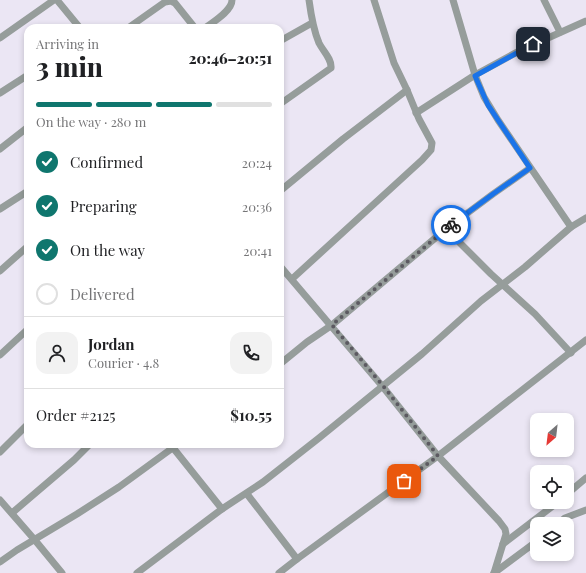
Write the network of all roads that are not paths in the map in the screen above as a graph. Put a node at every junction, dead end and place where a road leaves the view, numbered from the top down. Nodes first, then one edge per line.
1 (56, 0) edge
2 (232, 0) edge
3 (308, 0) edge
4 (374, 0) edge
5 (453, 0) edge
6 (544, 0) edge
7 (586, 21) edge
8 (312, 23) junction
9 (77, 24) edge
10 (134, 24) edge
11 (192, 24) edge
12 (210, 24) edge
13 (560, 32) junction
14 (0, 38) edge
15 (284, 39) edge
16 (475, 76) junction
17 (24, 78) edge
18 (407, 90) junction
19 (0, 93) edge
20 (284, 101) edge
21 (416, 113) junction
22 (24, 130) edge
23 (0, 149) edge
24 (530, 168) junction
25 (284, 188) edge
26 (24, 194) edge
27 (0, 209) edge
28 (586, 218) edge
29 (571, 227) junction
30 (446, 229) junction
31 (24, 250) edge
32 (0, 271) edge
33 (284, 272) edge
34 (292, 279) junction
35 (502, 284) junction
36 (332, 325) junction
37 (24, 333) edge
38 (586, 340) edge
39 (570, 352) junction
40 (0, 355) edge
41 (284, 361) edge
42 (384, 387) junction
43 (24, 428) edge
44 (86, 448) edge
45 (169, 448) edge
46 (175, 448) edge
47 (0, 452) edge
48 (438, 456) junction
49 (586, 478) edge
50 (574, 488) edge
51 (247, 494) junction
52 (0, 500) edge
53 (222, 509) junction
54 (549, 509) edge
55 (586, 510) edge
56 (12, 513) junction
57 (568, 517) edge
58 (34, 539) junction
59 (503, 544) junction
60 (530, 546) edge
61 (297, 559) junction
62 (0, 562) edge
63 (289, 570) edge
64 (62, 573) edge
65 (137, 573) edge
66 (279, 573) edge
67 (494, 573) edge

1 - 9 street
1 - 14 street
2 - 12 street
3 - 8 street
4 - 18 street
5 - 16 street
6 - 13 street
7 - 13 street
8 - 15 street
8 - 20 street
10 - 11 street
13 - 16 street
16 - 21 street
16 - 24 street
17 - 19 street
18 - 21 street
18 - 25 street
21 - 34 street
22 - 23 street
24 - 29 street
24 - 30 street
26 - 27 street
28 - 29 street
29 - 35 street
30 - 35 street
30 - 36 street
31 - 32 street
33 - 34 street
34 - 36 street
35 - 39 street
35 - 42 street
36 - 41 street
36 - 42 street
37 - 40 street
38 - 39 street
39 - 48 street
42 - 48 street
42 - 51 street
43 - 47 street
44 - 56 street
45 - 58 street
46 - 53 street
48 - 59 street
48 - 61 street
49 - 50 street
51 - 53 street
51 - 61 street
52 - 56 street
53 - 65 street
54 - 59 street
55 - 57 street
56 - 58 street
58 - 62 street
58 - 64 street
59 - 67 street
60 - 67 street
61 - 63 street
63 - 66 street

